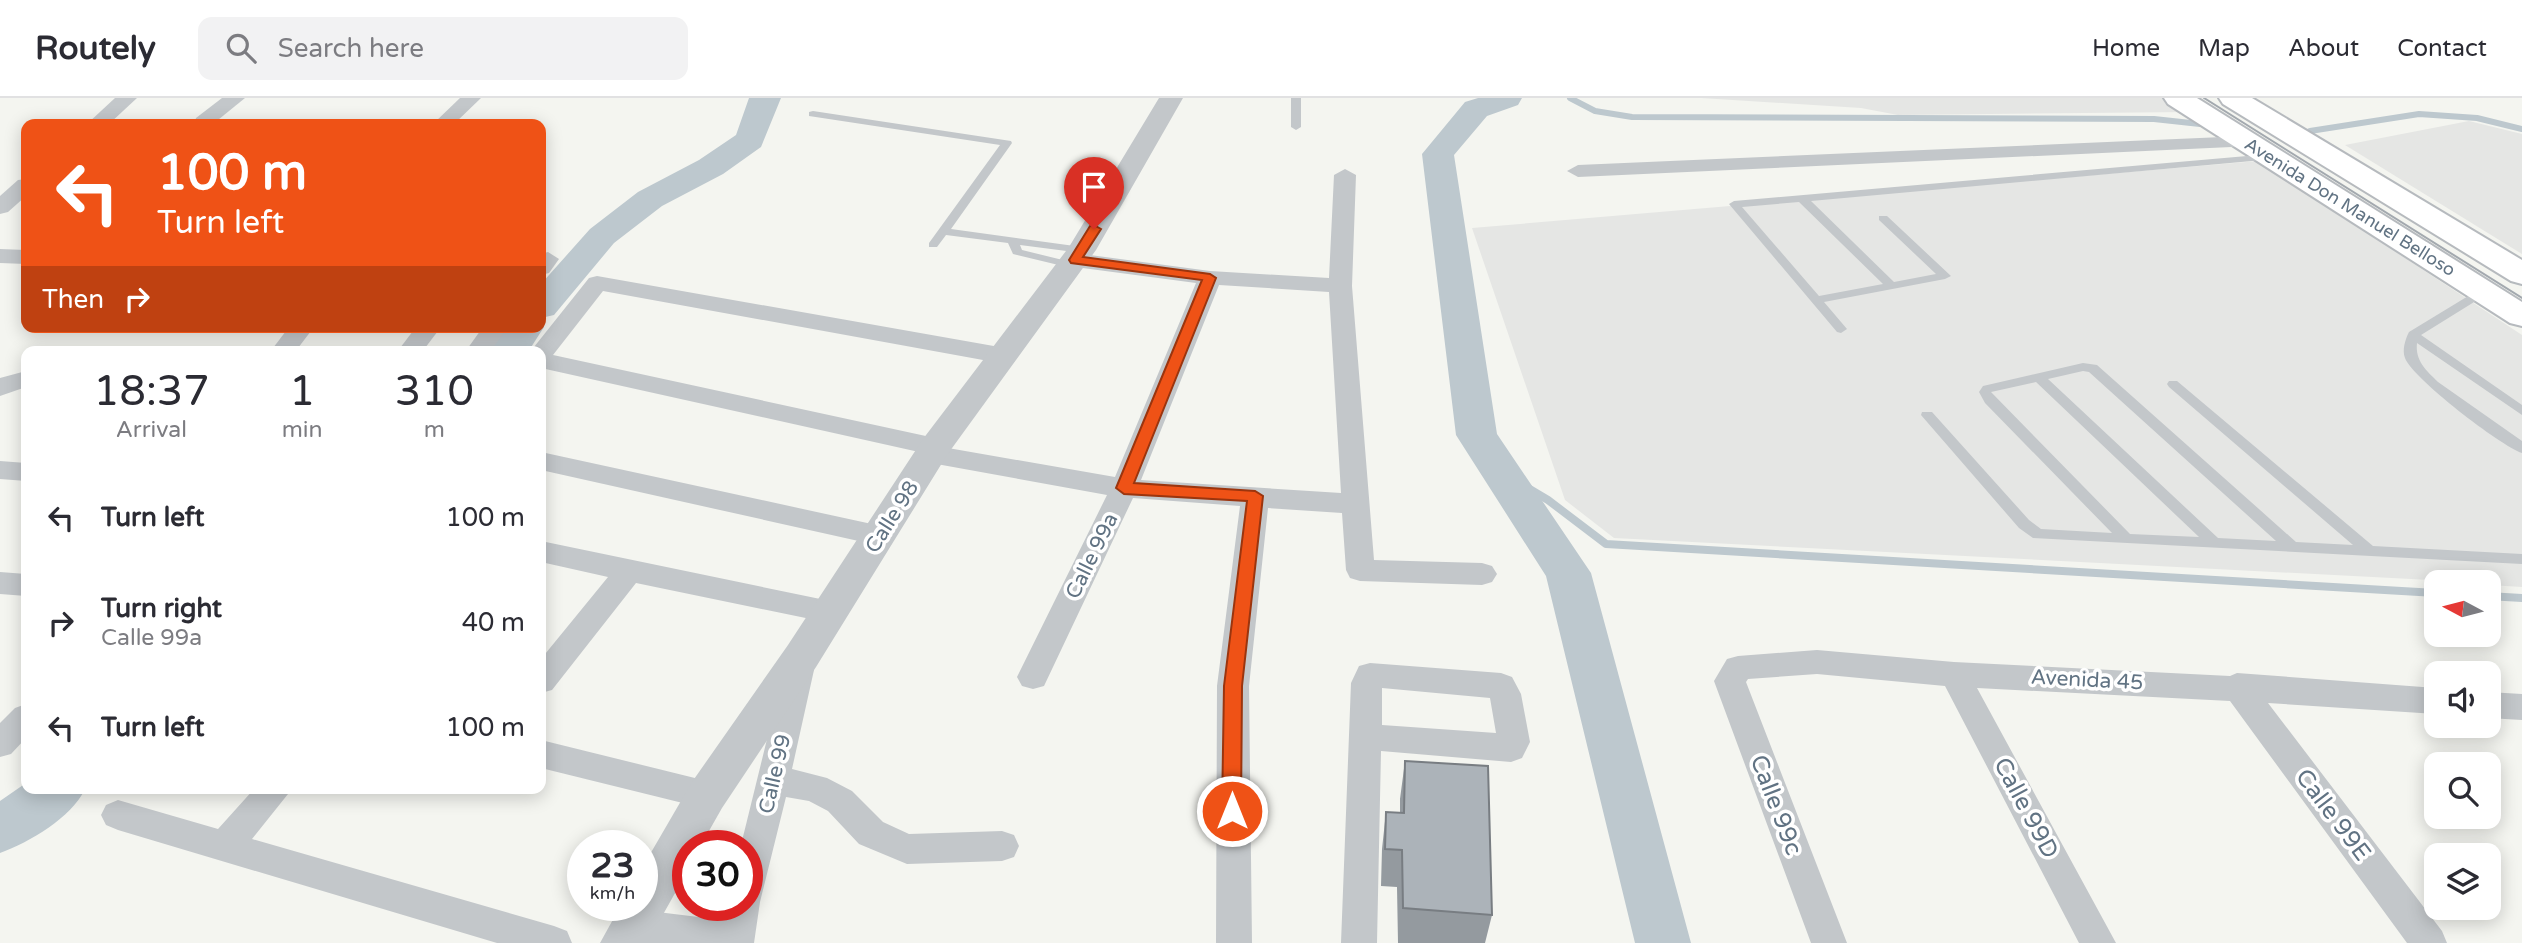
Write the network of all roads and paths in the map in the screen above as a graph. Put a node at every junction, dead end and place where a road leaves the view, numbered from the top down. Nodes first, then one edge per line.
1 (127, 98) edge
2 (235, 98) edge
3 (471, 98) edge
4 (1171, 98) edge
5 (1296, 98) edge
6 (2178, 98) edge
7 (2233, 98) edge
8 (813, 114) dead end
9 (103, 119) edge
10 (208, 119) edge
11 (448, 119) edge
12 (1296, 127) dead end
13 (2258, 150) junction
14 (1578, 171) dead end
15 (1345, 175) dead end
16 (21, 189) edge
17 (1802, 198) junction
18 (0, 207) edge
19 (1883, 218) dead end
20 (944, 231) junction
21 (1013, 242) junction
22 (933, 245) dead end
23 (0, 256) edge
24 (21, 257) edge
25 (1076, 258) junction
26 (2522, 274) edge
27 (1210, 278) junction
28 (1892, 285) junction
29 (1340, 286) junction
30 (2483, 291) junction
31 (1815, 300) junction
32 (2522, 316) edge
33 (1840, 329) dead end
34 (2413, 335) junction
35 (546, 348) edge
36 (1005, 356) junction
37 (546, 361) edge
38 (2038, 377) junction
39 (21, 379) edge
40 (2173, 384) dead end
41 (0, 388) edge
42 (2522, 411) edge
43 (1927, 415) dead end
44 (2522, 448) edge
45 (933, 450) junction
46 (546, 462) edge
47 (0, 470) edge
48 (21, 472) edge
49 (1124, 488) junction
50 (1255, 496) junction
51 (1355, 504) junction
52 (881, 536) junction
53 (2127, 539) junction
54 (2214, 543) junction
55 (2292, 547) junction
56 (2369, 551) junction
57 (546, 553) edge
58 (2522, 559) edge
59 (631, 569) junction
60 (1482, 574) dead end
61 (830, 612) junction
62 (802, 656) junction
63 (1738, 668) joint
64 (1954, 674) junction
65 (546, 675) edge
66 (1033, 677) dead end
67 (2237, 686) junction
68 (2424, 700) edge
69 (2501, 706) edge
70 (2522, 708) edge
71 (21, 722) edge
72 (1367, 737) junction
73 (0, 744) edge
74 (546, 755) edge
75 (773, 780) junction
76 (271, 794) edge
77 (707, 795) junction
78 (118, 816) dead end
79 (761, 830) edge
80 (224, 846) junction
81 (1002, 846) dead end
82 (739, 929) edge
83 (628, 935) edge
84 (554, 943) edge
85 (1234, 943) edge
86 (1359, 943) edge
87 (1829, 943) edge
88 (2098, 943) edge
89 (2429, 943) edge

1 - 9 street
2 - 10 street
3 - 11 street
4 - 25 street, Calle 98
5 - 12 lane
6 - 13 main road, Avenida Don Manuel Belloso
7 - 26 main road, Avenida Don Manuel Belloso
8 - 20 lane
13 - 14 street
13 - 17 lane
13 - 30 main road, Avenida Don Manuel Belloso
15 - 29 street
16 - 18 street
17 - 28 lane
17 - 31 lane
19 - 28 lane
20 - 21 lane
20 - 22 lane
21 - 25 lane
21 - 25 lane
23 - 24 street
25 - 27 street
25 - 36 street, Calle 98
27 - 29 street
27 - 49 street, Calle 99a
28 - 31 lane
29 - 51 street
30 - 32 main road, Avenida Don Manuel Belloso
30 - 34 lane
31 - 33 lane
34 - 42 lane
34 - 44 lane
35 - 36 street
36 - 45 street, Calle 98
37 - 45 street
38 - 53 lane
38 - 54 lane
38 - 55 lane
39 - 41 street
40 - 56 lane
43 - 53 lane
45 - 49 street
45 - 52 street, Calle 98
46 - 52 street
47 - 48 street
49 - 50 street
49 - 66 street, Calle 99a
50 - 51 street
50 - 85 street
51 - 60 street
52 - 61 street, Calle 98
53 - 54 lane
54 - 55 lane
55 - 56 lane
56 - 58 lane
57 - 59 street
59 - 61 street
59 - 65 street
61 - 62 street, Calle 98
62 - 75 street, Calle 99
62 - 77 street, Calle 98
63 - 64 street, Avenida 45
63 - 87 street, Calle 99c
64 - 67 street, Avenida 45
64 - 88 street, Calle 99D
67 - 68 street, Avenida 45
67 - 89 street, Calle 99E
69 - 70 street
71 - 73 street
72 - 72 street
72 - 86 street
74 - 77 street
75 - 79 street, Calle 99
75 - 81 street
76 - 80 street
77 - 83 street, Calle 98
78 - 80 street
80 - 84 street
82 - 83 street

